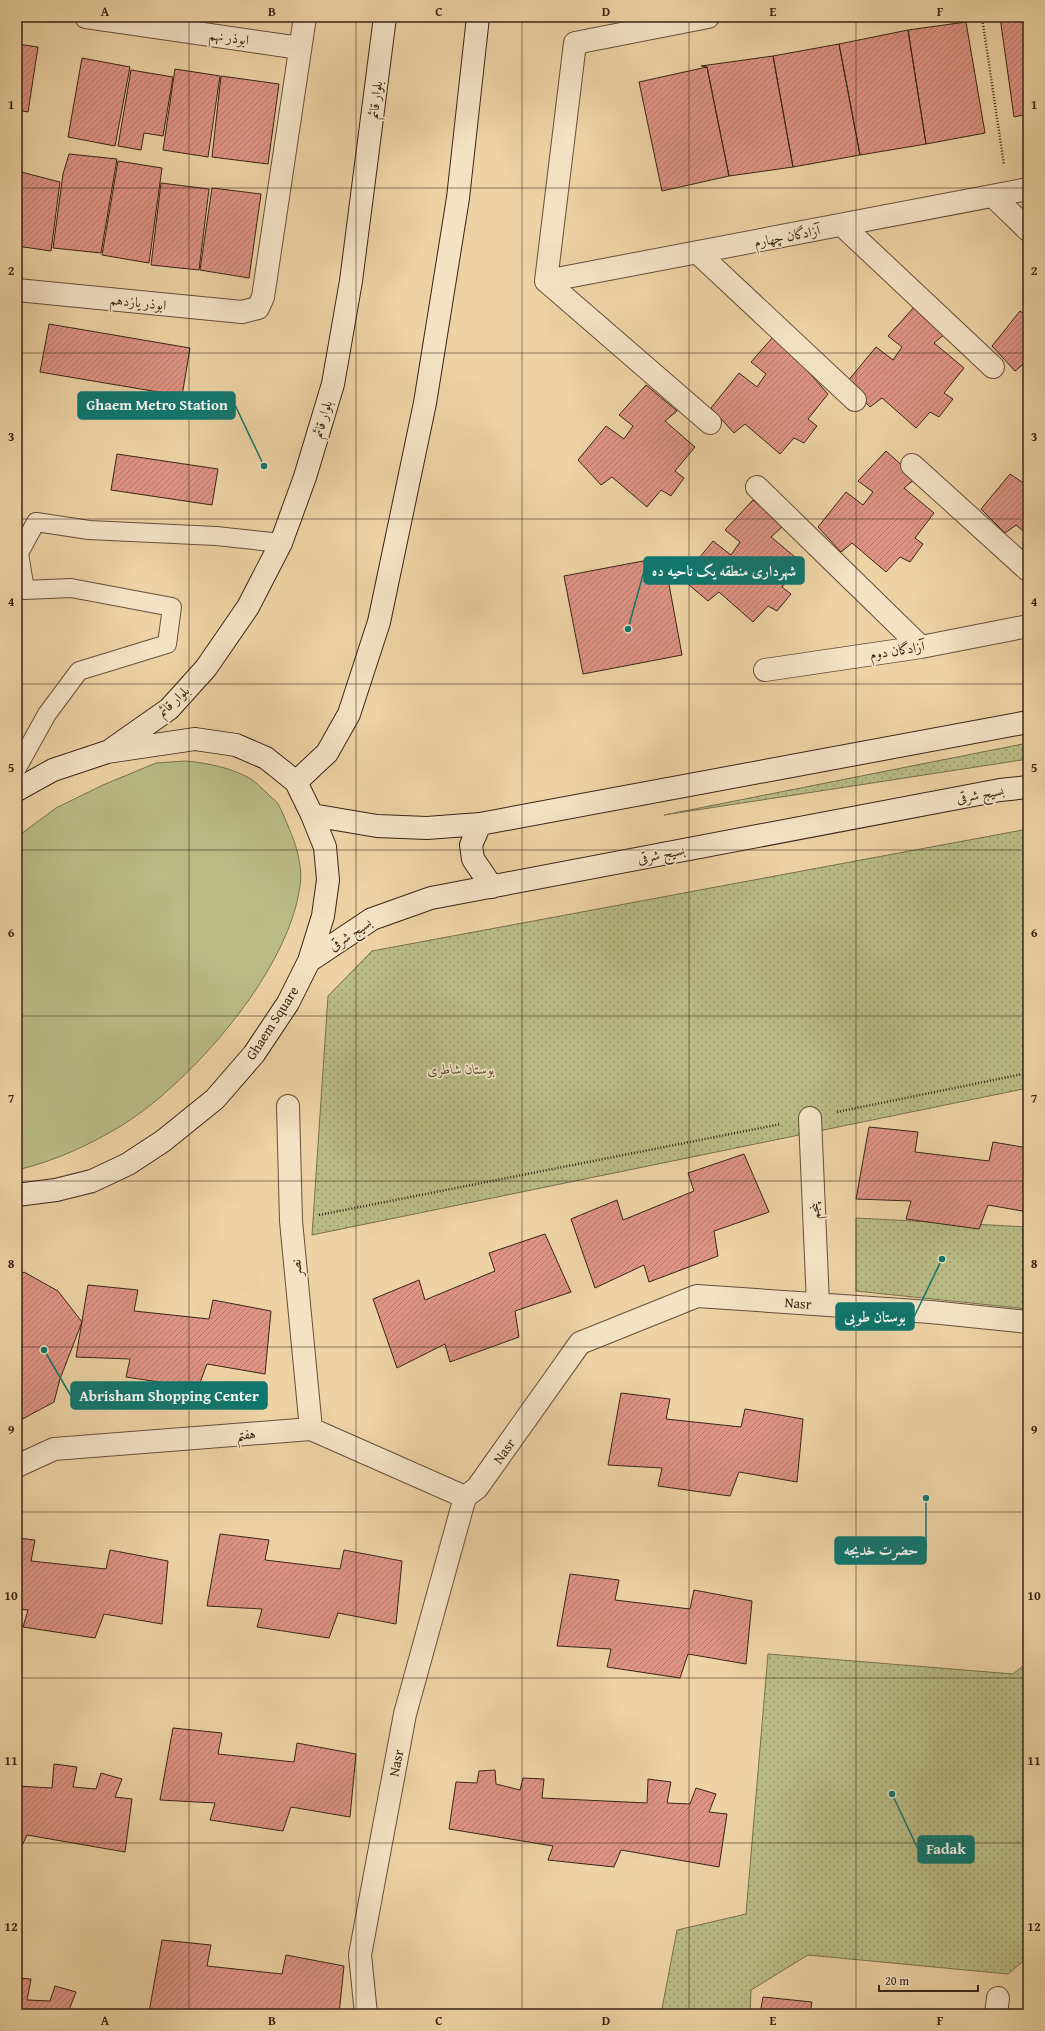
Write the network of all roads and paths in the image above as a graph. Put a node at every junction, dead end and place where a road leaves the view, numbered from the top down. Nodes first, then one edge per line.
1 (86, 17) edge
2 (305, 17) edge
3 (384, 17) edge
4 (478, 17) edge
5 (708, 17) edge
6 (982, 17) edge
7 (300, 48) junction
8 (1010, 193) edge
9 (843, 226) junction
10 (1028, 230) edge
11 (698, 253) junction
12 (546, 281) junction
13 (17, 290) edge
14 (993, 367) dead end
15 (855, 400) dead end
16 (710, 423) dead end
17 (912, 465) dead end
18 (757, 487) dead end
19 (281, 543) junction
20 (1028, 570) edge
21 (1028, 626) edge
22 (921, 647) junction
23 (765, 670) dead end
24 (1028, 722) edge
25 (107, 752) junction
26 (17, 768) edge
27 (296, 782) junction
28 (1028, 788) edge
29 (17, 790) edge
30 (312, 815) junction
31 (480, 824) junction
32 (492, 886) junction
33 (309, 961) junction
34 (1028, 1073) edge
35 (288, 1106) dead end
36 (810, 1118) junction
37 (17, 1195) edge
38 (291, 1220) junction
39 (818, 1304) junction
40 (1028, 1322) edge
41 (311, 1429) junction
42 (17, 1466) edge
43 (465, 1497) junction
44 (366, 2014) edge

1 - 7 street, ابوذر نهم
2 - 7 street
3 - 19 street, بلوار قائم
4 - 27 street
5 - 12 street
6 - 8 path
7 - 13 street, ابوذر یازدهم
8 - 9 street, آزادگان چهارم
8 - 10 street
9 - 11 street, آزادگان چهارم
9 - 14 street
11 - 12 street, آزادگان چهارم
11 - 15 street
12 - 16 street
17 - 20 street
18 - 22 street
19 - 25 street, بلوار قائم
19 - 26 lane
21 - 22 street, آزادگان دوم
22 - 23 street, آزادگان دوم
24 - 31 street
25 - 27 street, Ghaem Square
25 - 29 street, Ghaem Square
27 - 30 street, Ghaem Square
28 - 32 street, بسیج شرقی
30 - 31 street
30 - 33 street, Ghaem Square
31 - 32 street
32 - 33 street, بسیج شرقی
33 - 37 street, Ghaem Square
34 - 36 path
35 - 38 street, نصر
36 - 38 path
36 - 39 street, پنجم
38 - 41 street, نصر
39 - 40 street, Nasr
39 - 43 street, Nasr
41 - 42 street, هفتم
41 - 43 street, هفتم
43 - 44 street, Nasr

